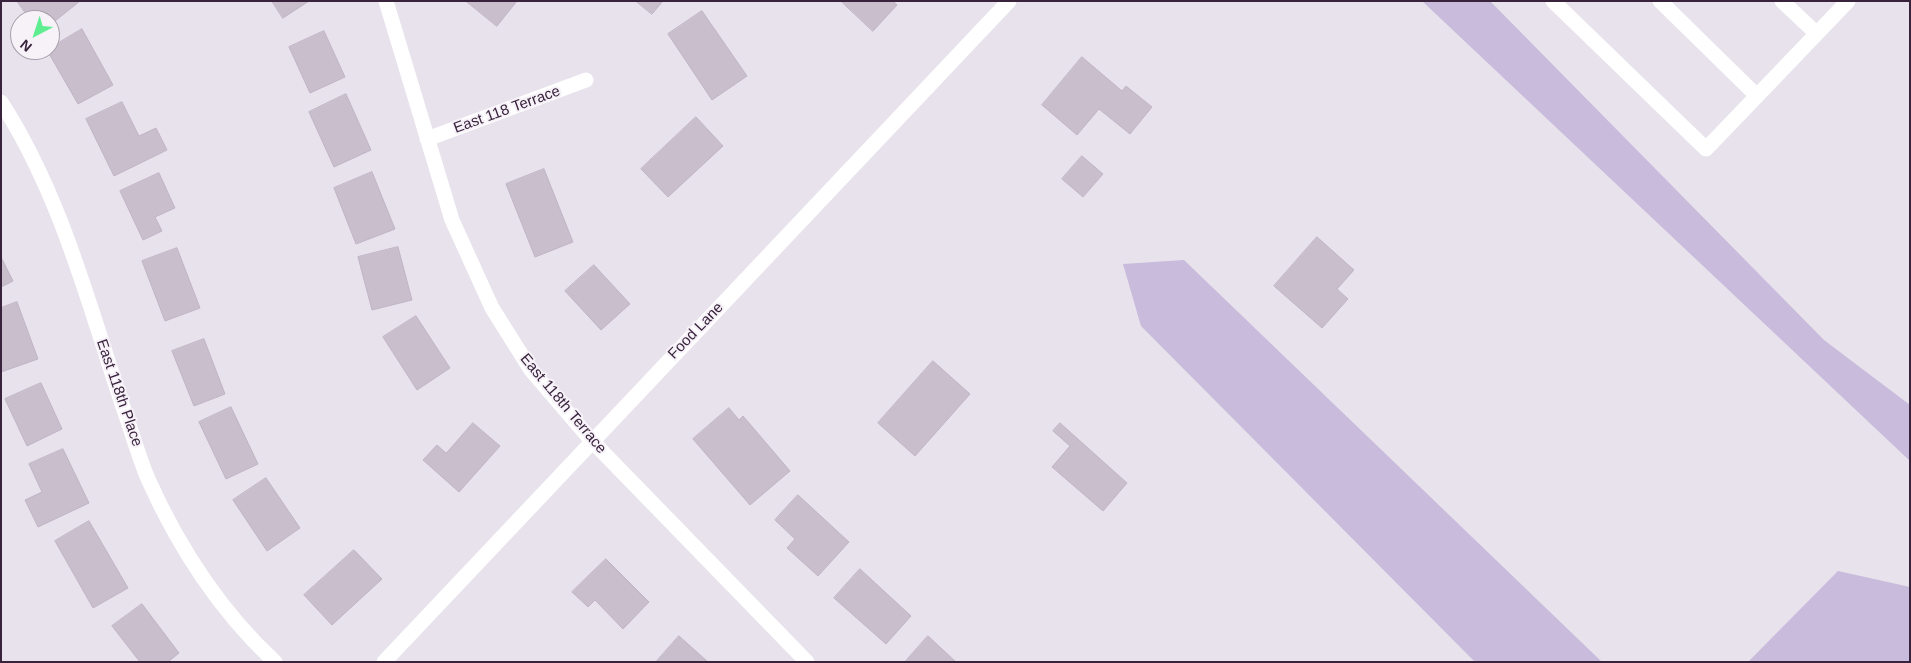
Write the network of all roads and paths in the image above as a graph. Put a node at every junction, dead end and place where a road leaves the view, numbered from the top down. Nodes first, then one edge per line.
1 (386, 1) edge
2 (1009, 1) edge
3 (1553, 1) edge
4 (1660, 1) edge
5 (1782, 1) edge
6 (1848, 1) edge
7 (1816, 33) junction
8 (586, 80) dead end
9 (1757, 96) junction
10 (1, 102) edge
11 (427, 139) junction
12 (592, 441) junction
13 (275, 662) edge
14 (384, 662) edge
15 (807, 662) edge

1 - 11 street, East 118th Terrace
2 - 12 street, Food Lane
3 - 9 street
4 - 9 street
5 - 7 street
6 - 7 street
7 - 9 street
8 - 11 street, East 118 Terrace
10 - 13 street, East 118th Place
11 - 12 street, East 118th Terrace
12 - 14 street, Food Lane
12 - 15 street, East 118th Terrace

